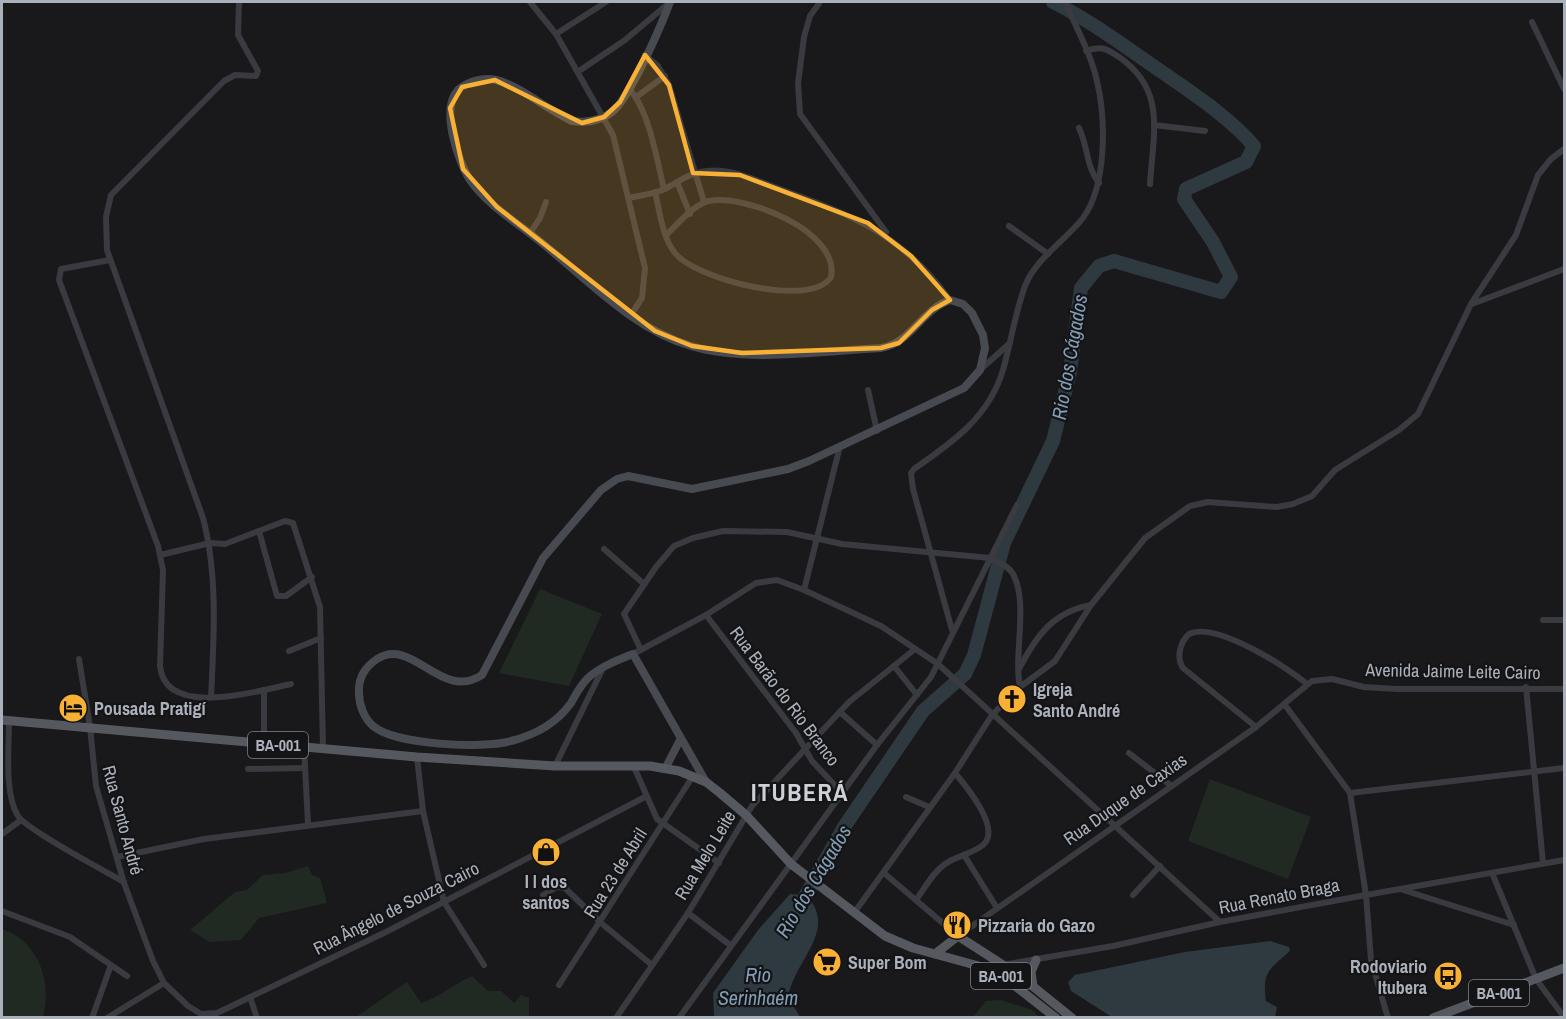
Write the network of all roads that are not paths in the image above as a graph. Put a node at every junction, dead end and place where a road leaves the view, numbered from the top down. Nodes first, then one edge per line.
1 (239, 2) edge
2 (532, 2) edge
3 (606, 2) edge
4 (670, 2) edge
5 (820, 2) edge
6 (1065, 2) edge
7 (1532, 22) dead end
8 (556, 34) junction
9 (1086, 51) junction
10 (645, 56) junction
11 (579, 71) junction
12 (665, 76) junction
13 (628, 88) junction
14 (1564, 89) edge
15 (636, 97) junction
16 (604, 117) junction
17 (1154, 125) junction
18 (1078, 128) dead end
19 (1205, 131) dead end
20 (1564, 149) edge
21 (694, 174) junction
22 (677, 182) junction
23 (1099, 183) junction
24 (1150, 184) dead end
25 (664, 189) junction
26 (655, 192) junction
27 (629, 198) junction
28 (546, 202) dead end
29 (704, 202) junction
30 (690, 214) junction
31 (1009, 226) dead end
32 (531, 233) junction
33 (666, 235) junction
34 (889, 237) junction
35 (1048, 254) junction
36 (110, 260) junction
37 (1564, 269) edge
38 (950, 300) junction
39 (1472, 304) junction
40 (631, 315) junction
41 (1010, 342) junction
42 (980, 370) junction
43 (868, 390) dead end
44 (877, 431) junction
45 (839, 450) junction
46 (1017, 505) dead end
47 (259, 531) junction
48 (816, 538) junction
49 (210, 543) junction
50 (604, 549) dead end
51 (933, 554) junction
52 (160, 555) junction
53 (992, 559) junction
54 (312, 577) junction
55 (644, 584) junction
56 (804, 590) junction
57 (1091, 605) junction
58 (706, 615) junction
59 (1543, 620) dead end
60 (1564, 620) edge
61 (952, 630) junction
62 (321, 638) junction
63 (915, 650) junction
64 (289, 651) dead end
65 (637, 652) junction
66 (79, 659) dead end
67 (938, 664) junction
68 (605, 666) junction
69 (894, 666) junction
70 (1017, 673) junction
71 (291, 684) dead end
72 (1307, 684) junction
73 (1020, 687) junction
74 (1526, 687) junction
75 (1564, 688) edge
76 (264, 690) junction
77 (917, 695) junction
78 (211, 697) junction
79 (1286, 705) junction
80 (840, 712) junction
81 (990, 713) junction
82 (5, 720) edge
83 (90, 727) junction
84 (1256, 727) junction
85 (680, 740) junction
86 (264, 744) junction
87 (877, 745) junction
88 (304, 747) junction
89 (323, 749) junction
90 (805, 750) junction
91 (1129, 753) dead end
92 (417, 757) junction
93 (555, 766) junction
94 (634, 766) junction
95 (305, 768) junction
96 (666, 768) junction
97 (1564, 768) edge
98 (248, 769) dead end
99 (1535, 771) junction
100 (955, 772) junction
101 (693, 776) junction
102 (706, 782) junction
103 (1170, 785) junction
104 (842, 793) junction
105 (1350, 793) junction
106 (645, 797) junction
107 (906, 797) dead end
108 (929, 807) junction
109 (423, 811) junction
110 (746, 815) junction
111 (21, 820) junction
112 (309, 824) junction
113 (1115, 824) junction
114 (663, 826) junction
115 (2, 834) edge
116 (964, 855) junction
117 (117, 857) junction
118 (1564, 861) edge
119 (719, 863) junction
120 (1543, 863) junction
121 (793, 866) junction
122 (1160, 866) junction
123 (884, 873) junction
124 (1492, 873) junction
125 (124, 883) junction
126 (1402, 890) junction
127 (1133, 895) dead end
128 (1366, 895) junction
129 (543, 896) dead end
130 (916, 900) junction
131 (444, 902) junction
132 (997, 908) junction
133 (2, 911) edge
134 (688, 913) junction
135 (854, 913) junction
136 (1220, 922) junction
137 (601, 923) junction
138 (1514, 925) junction
139 (958, 936) junction
140 (730, 945) junction
141 (935, 954) junction
142 (1036, 960) junction
143 (111, 965) junction
144 (484, 965) dead end
145 (652, 965) junction
146 (1000, 965) junction
147 (1564, 968) edge
148 (127, 976) dead end
149 (1536, 979) junction
150 (164, 983) junction
151 (559, 985) dead end
152 (1033, 986) junction
153 (250, 997) junction
154 (120, 1010) junction
155 (218, 1015) edge
156 (92, 1017) edge
157 (107, 1017) edge
158 (118, 1017) edge
159 (257, 1017) edge
160 (616, 1017) edge
161 (679, 1017) edge
162 (1056, 1017) edge
163 (1072, 1017) edge
164 (1388, 1017) edge
165 (1433, 1017) edge
166 (1564, 1017) edge

1 - 36 street
2 - 8 street
3 - 8 street
4 - 10 main road
4 - 11 street
5 - 34 street
6 - 9 street
7 - 14 street
8 - 11 street
9 - 17 street
9 - 23 street
10 - 12 street
10 - 13 main road
11 - 16 street
12 - 15 street
12 - 21 street
13 - 15 street
13 - 16 main road
15 - 25 street
16 - 27 street
16 - 32 main road
17 - 19 street
17 - 24 street
18 - 23 street
20 - 39 street
21 - 22 street
21 - 29 street
21 - 34 street
22 - 25 street
22 - 30 street
23 - 35 street
25 - 26 street
26 - 27 street
26 - 33 street
27 - 40 street
28 - 32 street
29 - 30 street
29 - 33 street
30 - 33 street
31 - 35 street
32 - 40 main road
34 - 38 street
35 - 41 street
36 - 49 street
36 - 52 street
37 - 39 street
38 - 40 main road
38 - 42 main road
39 - 57 street
41 - 42 street
41 - 51 street
42 - 44 main road
43 - 44 street
44 - 45 main road
45 - 48 street
45 - 68 main road
46 - 53 street
47 - 49 street
47 - 54 street
47 - 54 street
48 - 51 street
48 - 55 street
48 - 56 street
49 - 52 street
49 - 78 street
50 - 55 street
51 - 53 street
51 - 61 street
52 - 78 street
53 - 61 street
53 - 70 street
54 - 62 street
55 - 65 street
56 - 58 street
56 - 63 street
57 - 70 street
57 - 73 street
58 - 65 street
58 - 90 street, Rua Barão do Rio Branco
59 - 60 street
61 - 67 street
62 - 64 street
62 - 89 street
63 - 67 street
63 - 69 street, Rua Melo Leite
65 - 68 main road
65 - 85 main road
66 - 83 street, Rua Santo André
67 - 77 street
67 - 81 street
68 - 93 street
69 - 77 street
69 - 80 street, Rua Melo Leite
70 - 73 street
71 - 76 street
72 - 74 street, Avenida Jaime Leite Cairo
72 - 79 street, Rua Duque de Caxias
72 - 84 street
73 - 81 street
74 - 75 street, Avenida Jaime Leite Cairo
74 - 99 street
76 - 78 street
76 - 86 street
77 - 87 street
79 - 84 street, Rua Duque de Caxias
79 - 105 street
80 - 87 street
80 - 90 street, Rua Melo Leite
81 - 100 street
81 - 113 street
82 - 83 main road, BA-001
82 - 111 street
83 - 86 main road, BA-001
83 - 117 street, Rua Santo André
84 - 103 street, Rua Duque de Caxias
85 - 96 main road
85 - 102 main road
86 - 88 main road, BA-001
87 - 104 street
88 - 89 main road, BA-001
88 - 95 street
89 - 92 main road, BA-001
90 - 104 street, Rua Barão do Rio Branco
90 - 110 street, Rua Melo Leite
91 - 103 street
92 - 93 main road, BA-001
92 - 109 street
93 - 94 main road, BA-001
94 - 96 main road, BA-001
94 - 106 street
95 - 98 street
95 - 112 street
96 - 101 main road, BA-001
97 - 99 street
99 - 105 street
99 - 120 street
100 - 108 street
100 - 116 street
101 - 102 main road, BA-001
101 - 114 street, Rua 23 de Abril
102 - 110 main road, BA-001
103 - 113 street, Rua Duque de Caxias
104 - 121 street
105 - 128 street
106 - 114 street
106 - 131 street, Rua Ângelo de Souza Cairo
107 - 108 street
108 - 123 street
109 - 112 street
109 - 131 street
110 - 119 street, Rua Melo Leite
110 - 121 main road, BA-001
111 - 115 street
111 - 125 street
112 - 117 street
113 - 122 street
113 - 132 street, Rua Duque de Caxias
114 - 119 street
114 - 137 street, Rua 23 de Abril
116 - 130 street
116 - 132 street
117 - 125 street, Rua Santo André
118 - 120 street, Rua Renato Braga
119 - 134 street, Rua Melo Leite
120 - 124 street, Rua Renato Braga
121 - 135 main road, BA-001
121 - 140 street
122 - 127 street
122 - 136 street
123 - 130 street
123 - 135 street
124 - 126 street, Rua Renato Braga
124 - 138 street
125 - 150 street, Rua Santo André
126 - 128 street, Rua Renato Braga
126 - 138 street
128 - 136 street, Rua Renato Braga
128 - 164 street
129 - 137 street
130 - 139 street
131 - 144 street
131 - 153 street, Rua Ângelo de Souza Cairo
132 - 139 street, Rua Duque de Caxias
133 - 143 street
134 - 140 street
134 - 145 street, Rua Melo Leite
135 - 141 main road, BA-001
136 - 142 street, Rua Renato Braga
137 - 145 street
137 - 151 street, Rua 23 de Abril
138 - 149 street
139 - 141 main road
139 - 146 main road, BA-001
140 - 161 street
141 - 162 main road, BA-001
142 - 146 street, Rua Renato Braga
142 - 152 main road
143 - 148 street
143 - 156 street
145 - 160 street, Rua Melo Leite
146 - 152 main road, BA-001
147 - 149 main road, BA-001
149 - 165 main road, BA-001
149 - 166 street
150 - 154 street
150 - 155 street, Rua Ângelo de Souza Cairo
152 - 163 main road, BA-001
153 - 155 street, Rua Ângelo de Souza Cairo
153 - 159 street
154 - 157 street
154 - 158 street

